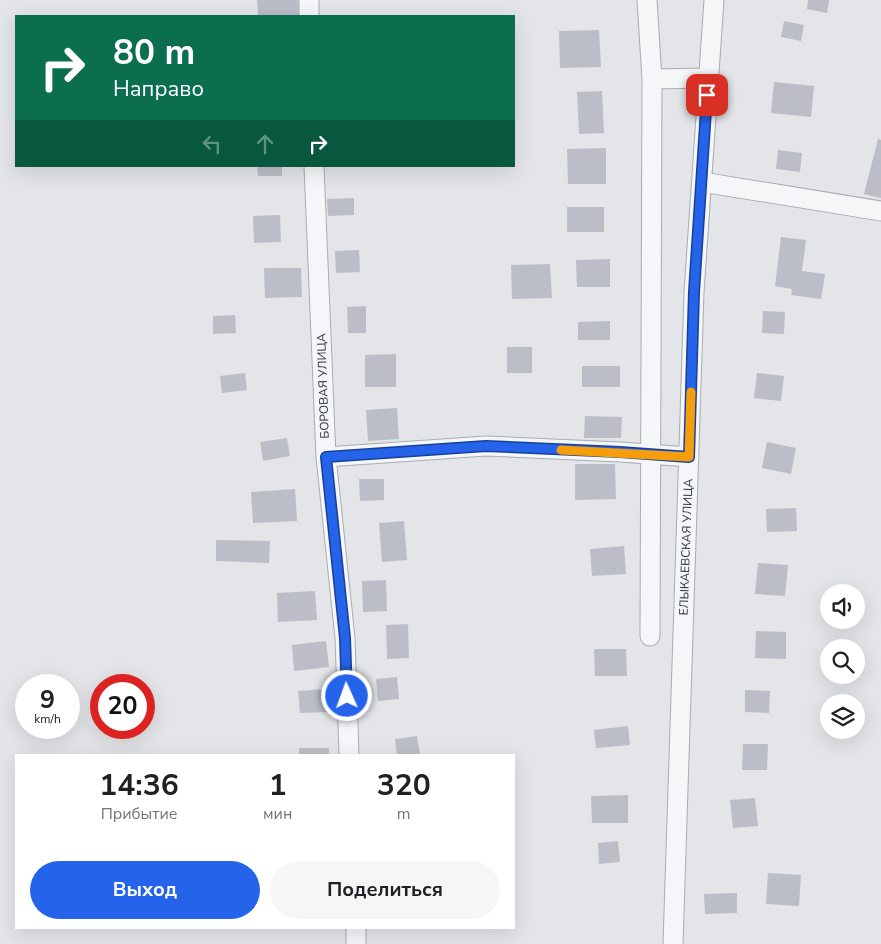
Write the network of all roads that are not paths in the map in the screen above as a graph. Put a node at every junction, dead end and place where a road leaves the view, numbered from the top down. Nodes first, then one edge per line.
1 (309, 0) edge
2 (647, 0) edge
3 (714, 0) edge
4 (309, 15) edge
5 (708, 78) junction
6 (652, 79) junction
7 (314, 167) edge
8 (702, 182) junction
9 (881, 212) edge
10 (651, 455) junction
11 (326, 457) junction
12 (689, 457) junction
13 (650, 636) dead end
14 (349, 754) edge
15 (356, 929) edge
16 (356, 944) edge
17 (673, 944) edge

1 - 4 street
2 - 6 street
3 - 5 street, ЕЛЫКАЕВСКАЯ УЛИЦА
5 - 6 street
5 - 8 street, ЕЛЫКАЕВСКАЯ УЛИЦА
6 - 10 street
7 - 11 street, БОРОВАЯ УЛИЦА
8 - 9 street
8 - 12 street, ЕЛЫКАЕВСКАЯ УЛИЦА
10 - 11 street
10 - 12 street
10 - 13 street
11 - 14 street, БОРОВАЯ УЛИЦА
12 - 17 street, ЕЛЫКАЕВСКАЯ УЛИЦА
15 - 16 street

